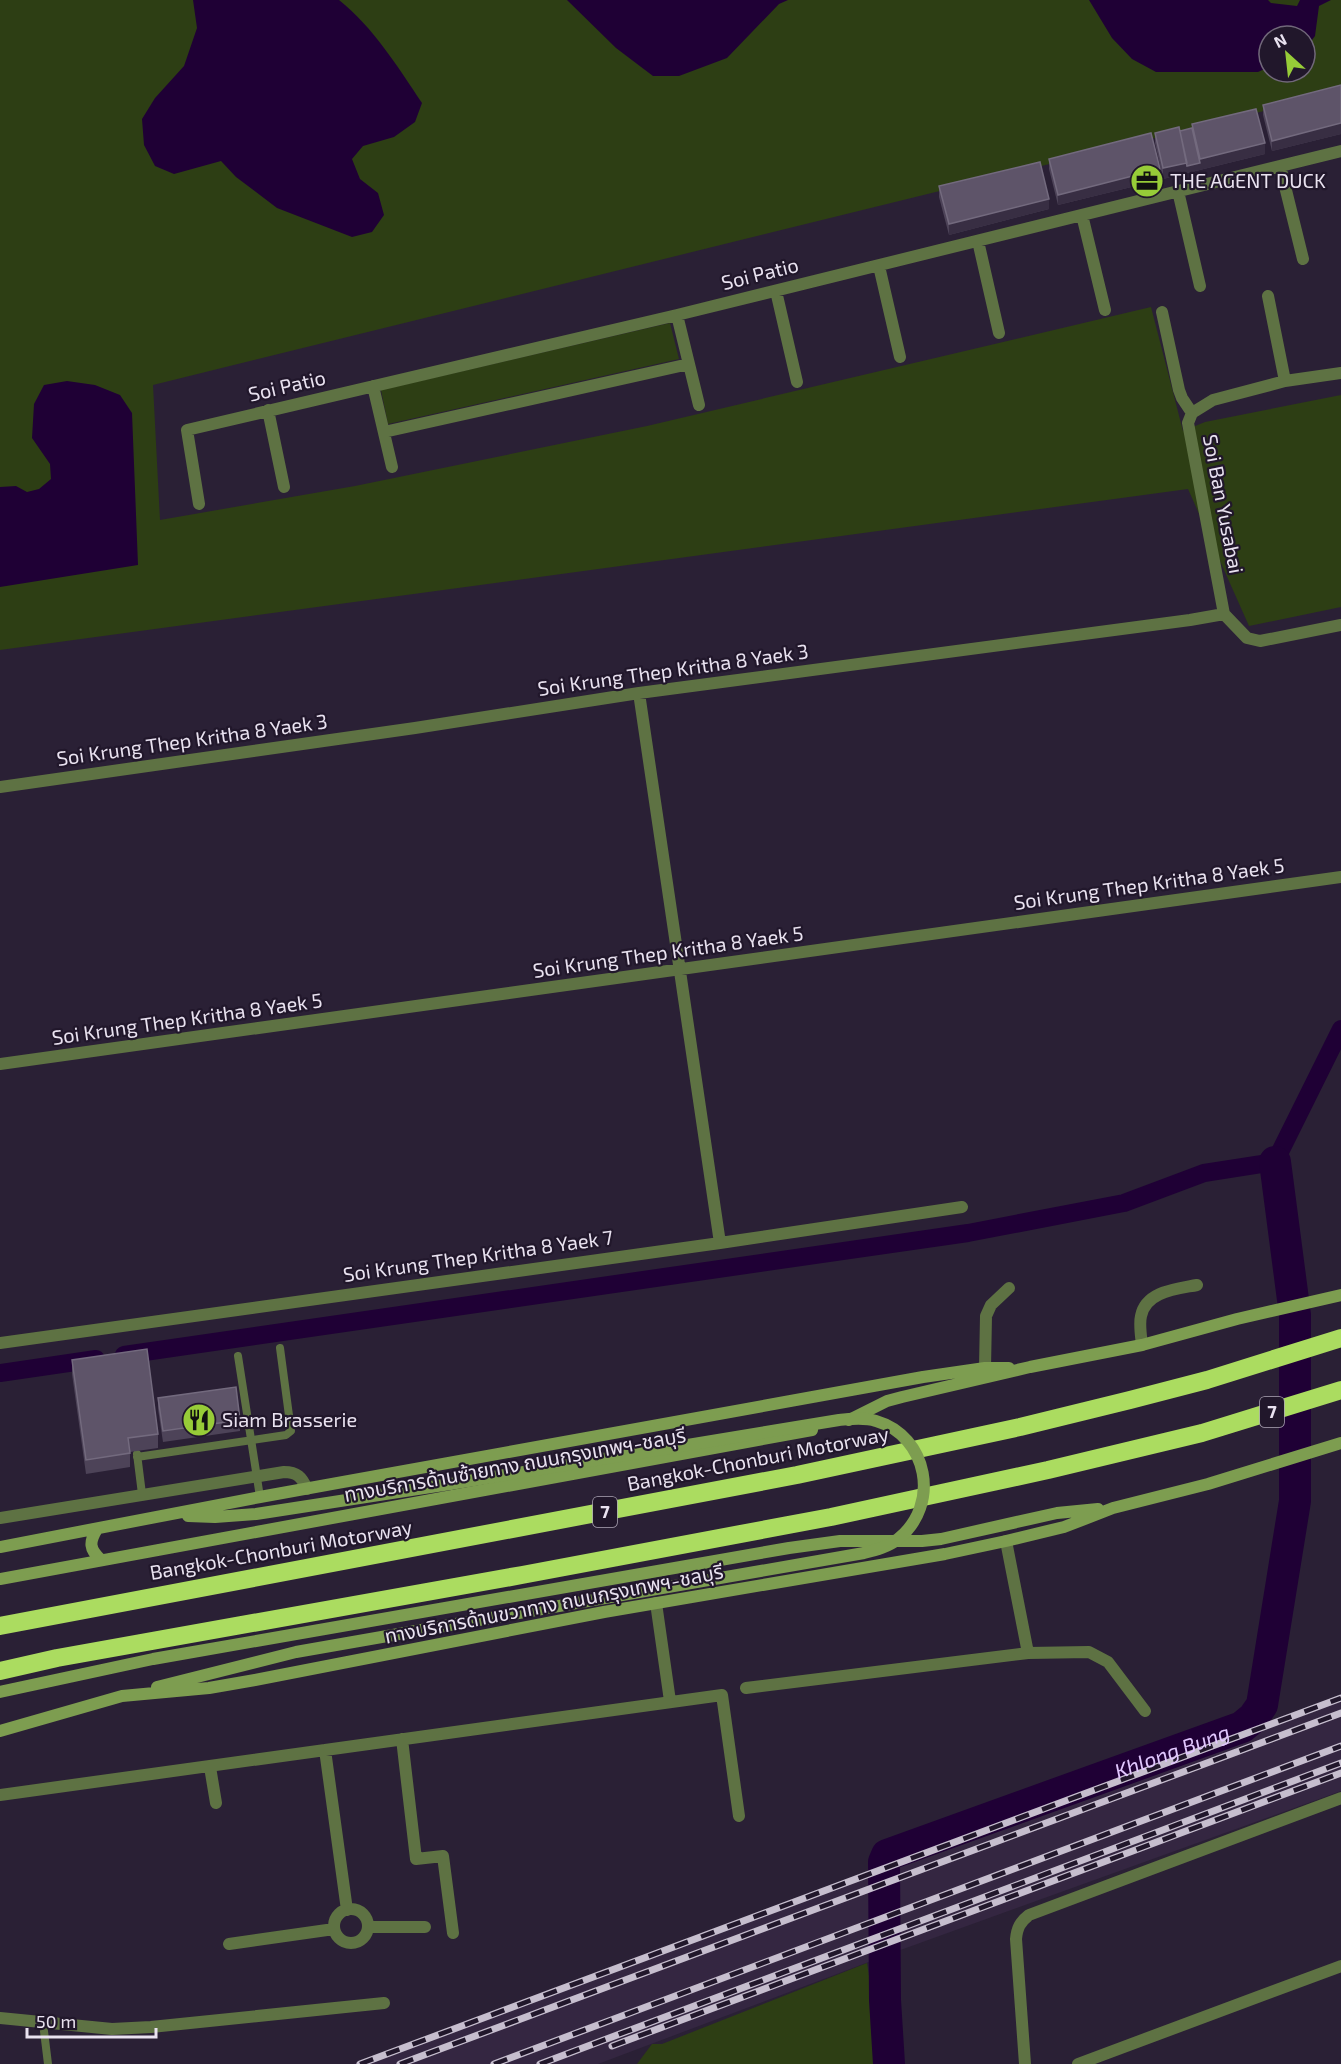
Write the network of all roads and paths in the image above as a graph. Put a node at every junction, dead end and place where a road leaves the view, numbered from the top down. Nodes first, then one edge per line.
1 (1341, 151) edge
2 (1280, 166) junction
3 (1178, 191) junction
4 (1082, 215) junction
5 (978, 241) junction
6 (1303, 259) dead end
7 (879, 266) junction
8 (1200, 286) dead end
9 (776, 291) junction
10 (1268, 296) dead end
11 (1106, 310) dead end
12 (1162, 312) dead end
13 (677, 315) junction
14 (999, 333) dead end
15 (900, 357) dead end
16 (689, 364) junction
17 (1341, 373) edge
18 (1285, 381) junction
19 (797, 382) dead end
20 (373, 386) junction
21 (699, 405) dead end
22 (268, 410) junction
23 (1192, 413) junction
24 (384, 432) junction
25 (392, 467) dead end
26 (284, 487) dead end
27 (199, 504) dead end
28 (1224, 614) junction
29 (1341, 625) edge
30 (639, 693) junction
31 (0, 787) edge
32 (1341, 877) edge
33 (680, 970) junction
34 (0, 1064) edge
35 (962, 1208) dead end
36 (720, 1243) junction
37 (1197, 1285) dead end
38 (1009, 1288) dead end
39 (1341, 1295) edge
40 (1341, 1338) edge
41 (0, 1343) edge
42 (1142, 1345) junction
43 (280, 1348) dead end
44 (238, 1356) dead end
45 (1030, 1367) junction
46 (985, 1368) junction
47 (1341, 1390) edge
48 (252, 1441) junction
49 (1340, 1444) edge
50 (136, 1446) edge
51 (137, 1457) junction
52 (257, 1476) junction
53 (307, 1489) junction
54 (142, 1494) junction
55 (260, 1497) junction
56 (1113, 1508) junction
57 (168, 1515) junction
58 (0, 1518) edge
59 (97, 1529) junction
60 (1006, 1541) junction
61 (0, 1547) edge
62 (101, 1560) junction
63 (0, 1579) edge
64 (656, 1603) junction
65 (0, 1626) edge
66 (1028, 1653) junction
67 (0, 1671) edge
68 (746, 1688) dead end
69 (0, 1692) edge
70 (122, 1696) junction
71 (670, 1701) junction
72 (1145, 1711) dead end
73 (0, 1731) edge
74 (402, 1739) junction
75 (326, 1750) junction
76 (210, 1767) junction
77 (0, 1795) edge
78 (1341, 1798) edge
79 (216, 1803) dead end
80 (739, 1816) dead end
81 (347, 1910) junction
82 (368, 1927) junction
83 (425, 1927) dead end
84 (334, 1929) junction
85 (453, 1933) dead end
86 (229, 1944) dead end
87 (1341, 1966) edge
88 (384, 2003) dead end
89 (0, 2018) edge
90 (43, 2023) junction
91 (48, 2064) edge
92 (1025, 2064) edge
93 (1078, 2064) edge

1 - 2 street, Soi Patio
2 - 3 street, Soi Patio
2 - 6 street
3 - 4 street, Soi Patio
3 - 8 street
4 - 5 street, Soi Patio
4 - 11 street
5 - 7 street, Soi Patio
5 - 14 street
7 - 9 street, Soi Patio
7 - 15 street
9 - 13 street, Soi Patio
9 - 19 street
10 - 18 street
12 - 23 street
13 - 16 street
13 - 20 street, Soi Patio
16 - 21 street
16 - 24 street
17 - 18 street, Soi Ban Yusabai
18 - 23 street, Soi Ban Yusabai
20 - 22 street, Soi Patio
20 - 24 street
22 - 26 street
22 - 27 street, Soi Patio
23 - 28 street, Soi Ban Yusabai
24 - 25 street
28 - 29 street
28 - 30 street, Soi Krung Thep Kritha 8 Yaek 3
30 - 31 street, Soi Krung Thep Kritha 8 Yaek 3
30 - 33 street
32 - 33 street, Soi Krung Thep Kritha 8 Yaek 5
33 - 34 street, Soi Krung Thep Kritha 8 Yaek 5
33 - 36 street
35 - 36 street, Soi Krung Thep Kritha 8 Yaek 7
36 - 41 street, Soi Krung Thep Kritha 8 Yaek 7
37 - 42 street
38 - 46 street
39 - 42 main road, ทางบริการด้านซ้ายทาง ถนนกรุงเทพฯ-ชลบุรี
40 - 65 highway, Bangkok-Chonburi Motorway / 7
42 - 45 main road, ทางบริการด้านซ้ายทาง ถนนกรุงเทพฯ-ชลบุรี
43 - 48 lane
44 - 48 lane
45 - 46 main road, ทางบริการด้านซ้ายทาง ถนนกรุงเทพฯ-ชลบุรี
45 - 62 main road, ทางบริการด้านซ้ายทาง ถนนกรุงเทพฯ-ชลบุรี
46 - 53 main road, ทางบริการด้านซ้ายทาง ถนนกรุงเทพฯ-ชลบุรี
47 - 67 highway, 7
48 - 51 lane
48 - 52 lane
49 - 56 main road, ทางบริการด้านขวาทาง ถนนกรุงเทพฯ-ชลบุรี
50 - 51 lane
51 - 54 lane
52 - 53 street
52 - 54 street
52 - 55 lane
53 - 55 main road, ทางบริการด้านซ้ายทาง ถนนกรุงเทพฯ-ชลบุรี
54 - 58 street
55 - 57 main road, ทางบริการด้านซ้ายทาง ถนนกรุงเทพฯ-ชลบุรี
56 - 60 main road, ทางบริการด้านขวาทาง ถนนกรุงเทพฯ-ชลบุรี
56 - 69 main road, ทางบริการด้านขวาทาง ถนนกรุงเทพฯ-ชลบุรี
57 - 59 main road, ทางบริการด้านซ้ายทาง ถนนกรุงเทพฯ-ชลบุรี
57 - 70 main road, bridge
59 - 61 main road, ทางบริการด้านซ้ายทาง ถนนกรุงเทพฯ-ชลบุรี
59 - 62 main road
60 - 64 main road, ทางบริการด้านขวาทาง ถนนกรุงเทพฯ-ชลบุรี
60 - 66 street
62 - 63 main road, ทางบริการด้านซ้ายทาง ถนนกรุงเทพฯ-ชลบุรี
64 - 70 main road, ทางบริการด้านขวาทาง ถนนกรุงเทพฯ-ชลบุรี
64 - 71 street
66 - 68 street
66 - 72 street
70 - 73 main road, ทางบริการด้านขวาทาง ถนนกรุงเทพฯ-ชลบุรี
71 - 74 street
71 - 80 street
74 - 75 street
74 - 85 street
75 - 76 street
75 - 81 street
76 - 77 street
76 - 79 street
78 - 92 street
81 - 82 street
81 - 84 street
82 - 83 street
82 - 84 street
84 - 86 street
87 - 93 street
88 - 90 street
89 - 90 street
90 - 91 lane

